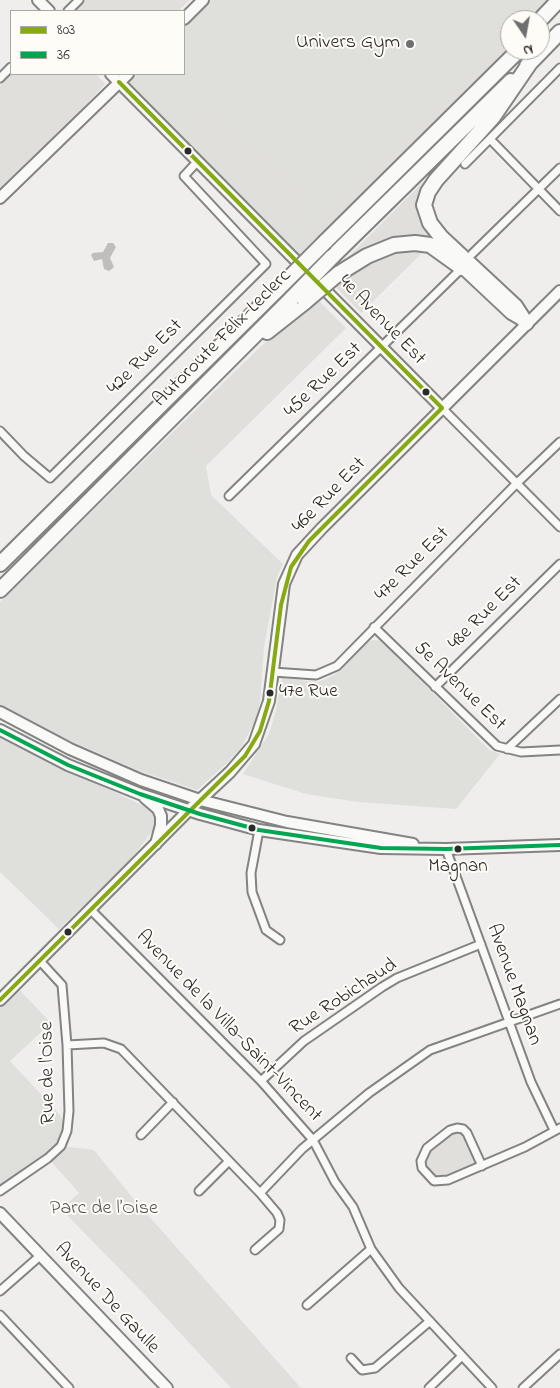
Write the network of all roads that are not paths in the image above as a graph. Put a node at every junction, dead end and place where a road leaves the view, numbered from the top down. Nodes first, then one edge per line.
1 (38, 0) edge
2 (79, 0) edge
3 (203, 0) edge
4 (559, 0) edge
5 (48, 10) edge
6 (69, 10) edge
7 (550, 10) edge
8 (560, 10) edge
9 (185, 18) edge
10 (550, 20) edge
11 (560, 32) edge
12 (550, 42) edge
13 (500, 60) edge
14 (509, 60) edge
15 (532, 60) joint
16 (10, 68) edge
17 (560, 68) edge
18 (112, 75) edge
19 (127, 75) edge
20 (0, 78) edge
21 (119, 82) junction
22 (466, 102) junction
23 (490, 139) junction
24 (198, 161) junction
25 (465, 164) dead end
26 (560, 168) edge
27 (538, 189) junction
28 (0, 198) edge
29 (560, 211) edge
30 (472, 254) dead end
31 (462, 268) junction
32 (560, 291) edge
33 (298, 300) junction
34 (526, 323) junction
35 (382, 347) junction
36 (442, 408) junction
37 (0, 431) edge
38 (560, 442) edge
39 (517, 482) junction
40 (229, 496) dead end
41 (560, 527) edge
42 (0, 564) edge
43 (560, 564) edge
44 (0, 590) edge
45 (374, 627) junction
46 (274, 672) junction
47 (435, 688) junction
48 (560, 699) edge
49 (0, 712) edge
50 (0, 730) edge
51 (506, 749) junction
52 (560, 750) edge
53 (140, 794) junction
54 (200, 800) junction
55 (188, 811) junction
56 (259, 830) junction
57 (156, 845) junction
58 (560, 845) edge
59 (446, 849) junction
60 (91, 910) junction
61 (280, 940) dead end
62 (482, 944) junction
63 (40, 961) junction
64 (0, 1000) edge
65 (560, 1004) edge
66 (510, 1020) junction
67 (67, 1045) junction
68 (261, 1081) junction
69 (173, 1102) junction
70 (557, 1129) edge
71 (141, 1136) dead end
72 (314, 1140) junction
73 (228, 1162) junction
74 (482, 1166) junction
75 (0, 1191) edge
76 (199, 1192) dead end
77 (260, 1193) junction
78 (0, 1213) edge
79 (255, 1250) dead end
80 (371, 1250) junction
81 (40, 1255) junction
82 (0, 1291) edge
83 (307, 1305) dead end
84 (0, 1315) edge
85 (430, 1321) junction
86 (560, 1354) edge
87 (462, 1356) junction
88 (351, 1358) dead end
89 (69, 1388) edge
90 (166, 1388) edge
91 (429, 1388) edge
92 (492, 1388) edge
93 (523, 1388) edge

1 - 5 street
2 - 6 street
3 - 9 street
4 - 7 highway
8 - 10 highway
11 - 12 highway, Autoroute Félix-Leclerc
13 - 22 highway
14 - 22 highway, Autoroute Félix-Leclerc
15 - 33 highway, Autoroute Félix-Leclerc, bridge
15 - 34 highway
16 - 20 street
17 - 23 street
18 - 21 street, 4e Avenue Est
19 - 21 street
21 - 24 street, 4e Avenue Est
21 - 28 street
22 - 42 highway, Autoroute Félix-Leclerc, bridge
23 - 25 street
23 - 27 street
24 - 35 street, 4e Avenue Est
24 - 37 street, 42e Rue Est
26 - 27 street
27 - 29 street
27 - 30 street
31 - 33 highway, bridge
31 - 34 street
31 - 35 street, 45e Rue Est
32 - 34 street, 46e Rue Est
33 - 44 highway, Autoroute Félix-Leclerc
34 - 36 street, 46e Rue Est
35 - 36 street, 4e Avenue Est
35 - 40 street, 45e Rue Est
36 - 39 street, 4e Avenue Est
36 - 46 street, 46e Rue Est
38 - 39 street, 47e Rue Est
39 - 41 street, 4e Avenue Est
39 - 45 street, 47e Rue Est
43 - 47 street, 48e Rue Est
45 - 46 street, 47e Rue Est
45 - 47 street, 5e Avenue Est
46 - 54 street, 46e Rue Est
47 - 51 street, 5e Avenue Est
48 - 51 street
49 - 54 street
50 - 53 street
51 - 52 street, 5e Avenue Est
53 - 55 street
53 - 57 street
54 - 55 street, 46e Rue Est
54 - 59 street
55 - 56 street
55 - 57 street, 46e Rue Est
56 - 59 street
56 - 61 street
57 - 60 street, 46e Rue Est
58 - 59 street
59 - 62 street, Avenue Magnan
60 - 63 street, 46e Rue Est
60 - 68 street, Avenue de la Villa-Saint-Vincent
62 - 66 street, Avenue Magnan
62 - 68 street, Rue Robichaud
63 - 64 street, 46e Rue Est
63 - 67 street, Rue de l'Oise
65 - 66 street
66 - 70 street, Avenue Magnan
66 - 72 street
67 - 69 street
67 - 75 street, Rue de l'Oise
68 - 72 street, Avenue de la Villa-Saint-Vincent
69 - 71 street
69 - 73 street
70 - 74 street
72 - 77 street
72 - 80 street, Avenue de la Villa-Saint-Vincent
73 - 76 street
73 - 77 street
74 - 74 street
77 - 79 street
78 - 81 street, Avenue De Gaulle
80 - 83 street
80 - 85 street, Avenue de la Villa-Saint-Vincent
81 - 82 street
81 - 90 street, Avenue De Gaulle
84 - 89 street
85 - 87 street, Avenue de la Villa-Saint-Vincent
85 - 88 street
86 - 93 street
87 - 91 street
87 - 92 street, Avenue de la Villa-Saint-Vincent

